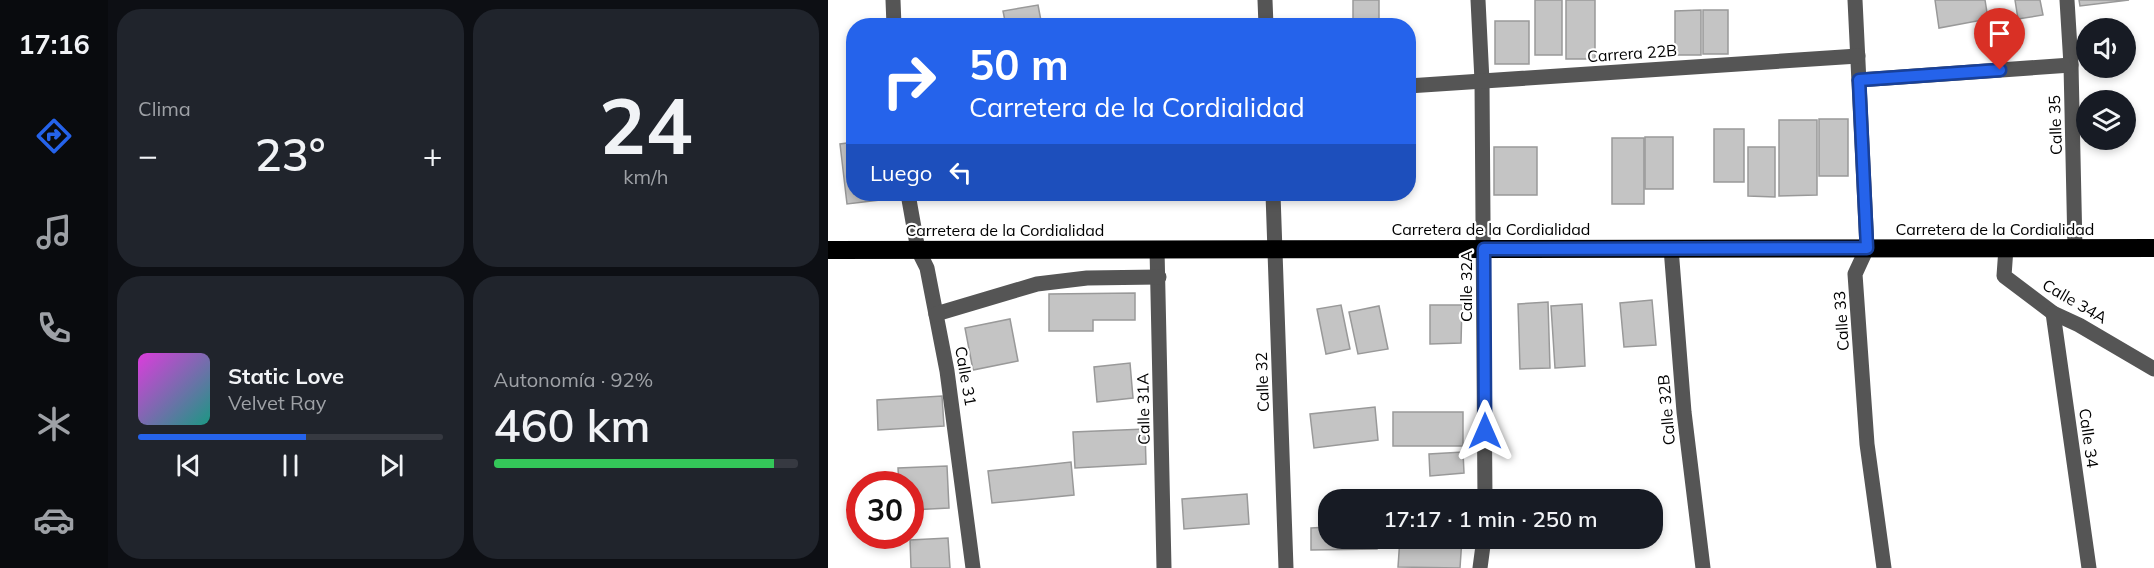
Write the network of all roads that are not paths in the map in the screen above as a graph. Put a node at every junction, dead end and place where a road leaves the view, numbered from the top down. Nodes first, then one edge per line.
1 (893, 0) edge
2 (1265, 0) edge
3 (1478, 0) edge
4 (1856, 0) edge
5 (2067, 0) edge
6 (894, 18) edge
7 (1266, 18) edge
8 (1858, 56) junction
9 (2071, 65) junction
10 (1859, 80) junction
11 (1482, 81) junction
12 (1416, 85) edge
13 (909, 201) edge
14 (1273, 201) edge
15 (1671, 248) junction
16 (1867, 248) junction
17 (2006, 248) junction
18 (2075, 248) junction
19 (2154, 248) edge
20 (918, 249) junction
21 (1157, 249) junction
22 (1275, 249) junction
23 (1484, 249) junction
24 (828, 250) edge
25 (1159, 277) junction
26 (2053, 313) junction
27 (936, 314) junction
28 (2154, 369) edge
29 (1485, 489) edge
30 (1483, 549) edge
31 (973, 568) edge
32 (1164, 568) edge
33 (1286, 568) edge
34 (1480, 568) edge
35 (1703, 568) edge
36 (1884, 568) edge
37 (2089, 568) edge

1 - 6 street
2 - 7 street
3 - 11 street, Calle 32A
4 - 8 street, Calle 33
5 - 9 street, Calle 35
8 - 10 street, Calle 33
8 - 11 street, Carrera 22B
9 - 10 street
9 - 18 street, Calle 35
10 - 16 street, Calle 33
11 - 12 street, Carrera 22B
11 - 23 street, Calle 32A
13 - 20 street, Calle 31
14 - 22 street, Calle 32
15 - 16 highway, Carretera de la Cordialidad
15 - 23 highway, Carretera de la Cordialidad
15 - 35 street, Calle 32B
16 - 17 highway, Carretera de la Cordialidad
16 - 36 street, Calle 33
17 - 18 highway, Carretera de la Cordialidad
17 - 26 street, Calle 34A
18 - 19 highway, Carretera de la Cordialidad
20 - 21 highway, Carretera de la Cordialidad
20 - 24 highway, Carretera de la Cordialidad
20 - 27 street, Calle 31
21 - 22 highway, Carretera de la Cordialidad
21 - 25 street, Calle 31A
22 - 23 highway, Carretera de la Cordialidad
22 - 33 street, Calle 32
23 - 29 street, Calle 32A
25 - 27 street
25 - 32 street, Calle 31A
26 - 28 street, Calle 34A
26 - 37 street, Calle 34
27 - 31 street, Calle 31
30 - 34 street

